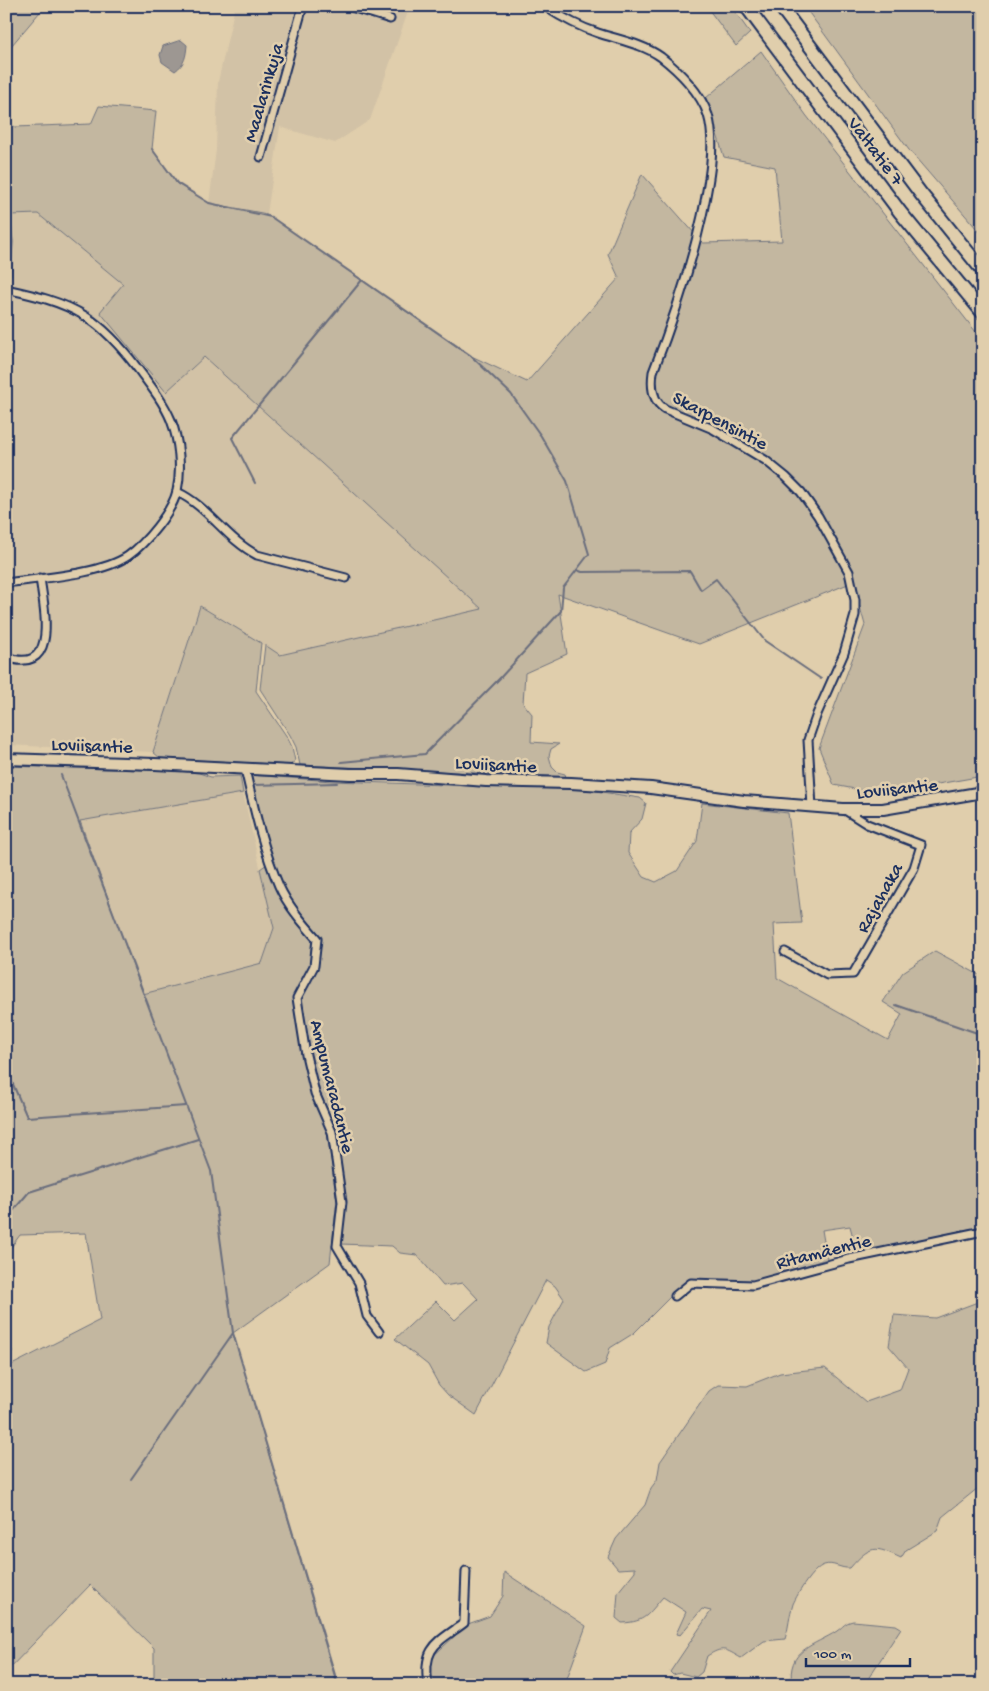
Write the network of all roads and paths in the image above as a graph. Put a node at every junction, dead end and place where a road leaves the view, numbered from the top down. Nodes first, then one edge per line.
1 (303, 6) edge
2 (348, 6) edge
3 (544, 6) edge
4 (746, 6) edge
5 (780, 6) edge
6 (390, 19) dead end
7 (261, 157) dead end
8 (6, 222) edge
9 (983, 271) edge
10 (6, 274) edge
11 (6, 289) edge
12 (983, 313) edge
13 (177, 492) junction
14 (40, 578) junction
15 (346, 578) dead end
16 (6, 582) edge
17 (6, 657) edge
18 (6, 758) edge
19 (245, 768) junction
20 (983, 792) edge
21 (812, 808) junction
22 (843, 809) junction
23 (785, 952) dead end
24 (983, 1231) edge
25 (675, 1296) dead end
26 (378, 1332) dead end
27 (466, 1572) dead end
28 (428, 1685) edge

1 - 7 street, Maalarinkuja
2 - 6 street
3 - 21 street, Skarpensintie
4 - 12 highway, Valtatie 7
5 - 9 highway, Valtatie 7
8 - 10 street
11 - 13 street
13 - 14 street
13 - 15 street
14 - 16 street
14 - 17 street
18 - 19 main road, Loviisantie
19 - 21 main road, Loviisantie
19 - 26 street, Ampumaradantie
20 - 22 main road, Loviisantie
21 - 22 main road, Loviisantie
22 - 23 street, Rajahaka
24 - 25 street, Ritamäentie
27 - 28 street

